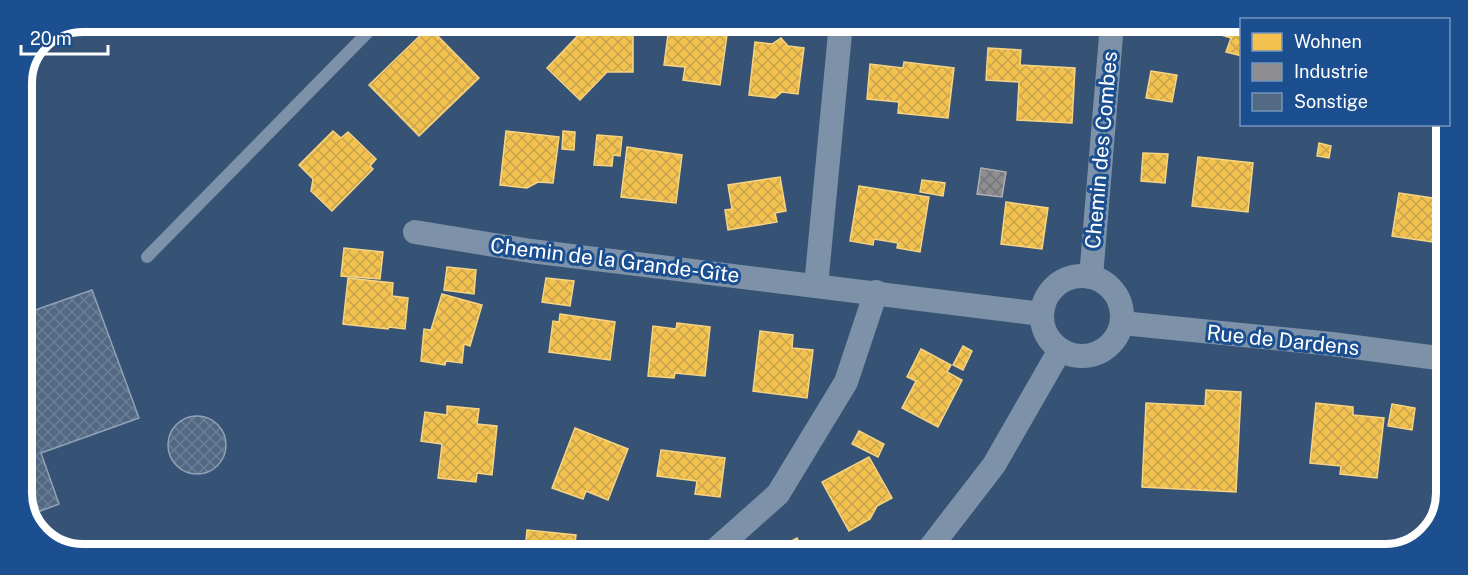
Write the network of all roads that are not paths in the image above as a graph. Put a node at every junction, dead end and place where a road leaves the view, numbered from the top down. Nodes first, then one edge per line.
1 (368, 32) edge
2 (840, 32) edge
3 (1111, 32) edge
4 (415, 232) dead end
5 (147, 257) dead end
6 (1091, 277) junction
7 (816, 286) junction
8 (876, 292) junction
9 (1042, 314) junction
10 (1122, 323) junction
11 (1060, 350) junction
12 (1436, 358) edge
13 (722, 544) edge
14 (933, 544) edge

1 - 5 lane
2 - 7 street
3 - 6 street, Chemin des Combes
4 - 7 street, Chemin de la Grande-Gîte
6 - 9 street
6 - 10 street
7 - 8 street, Chemin de la Grande-Gîte
8 - 9 street, Chemin de la Grande-Gîte
8 - 13 street
9 - 11 street
10 - 11 street
10 - 12 street, Rue de Dardens
11 - 14 street

